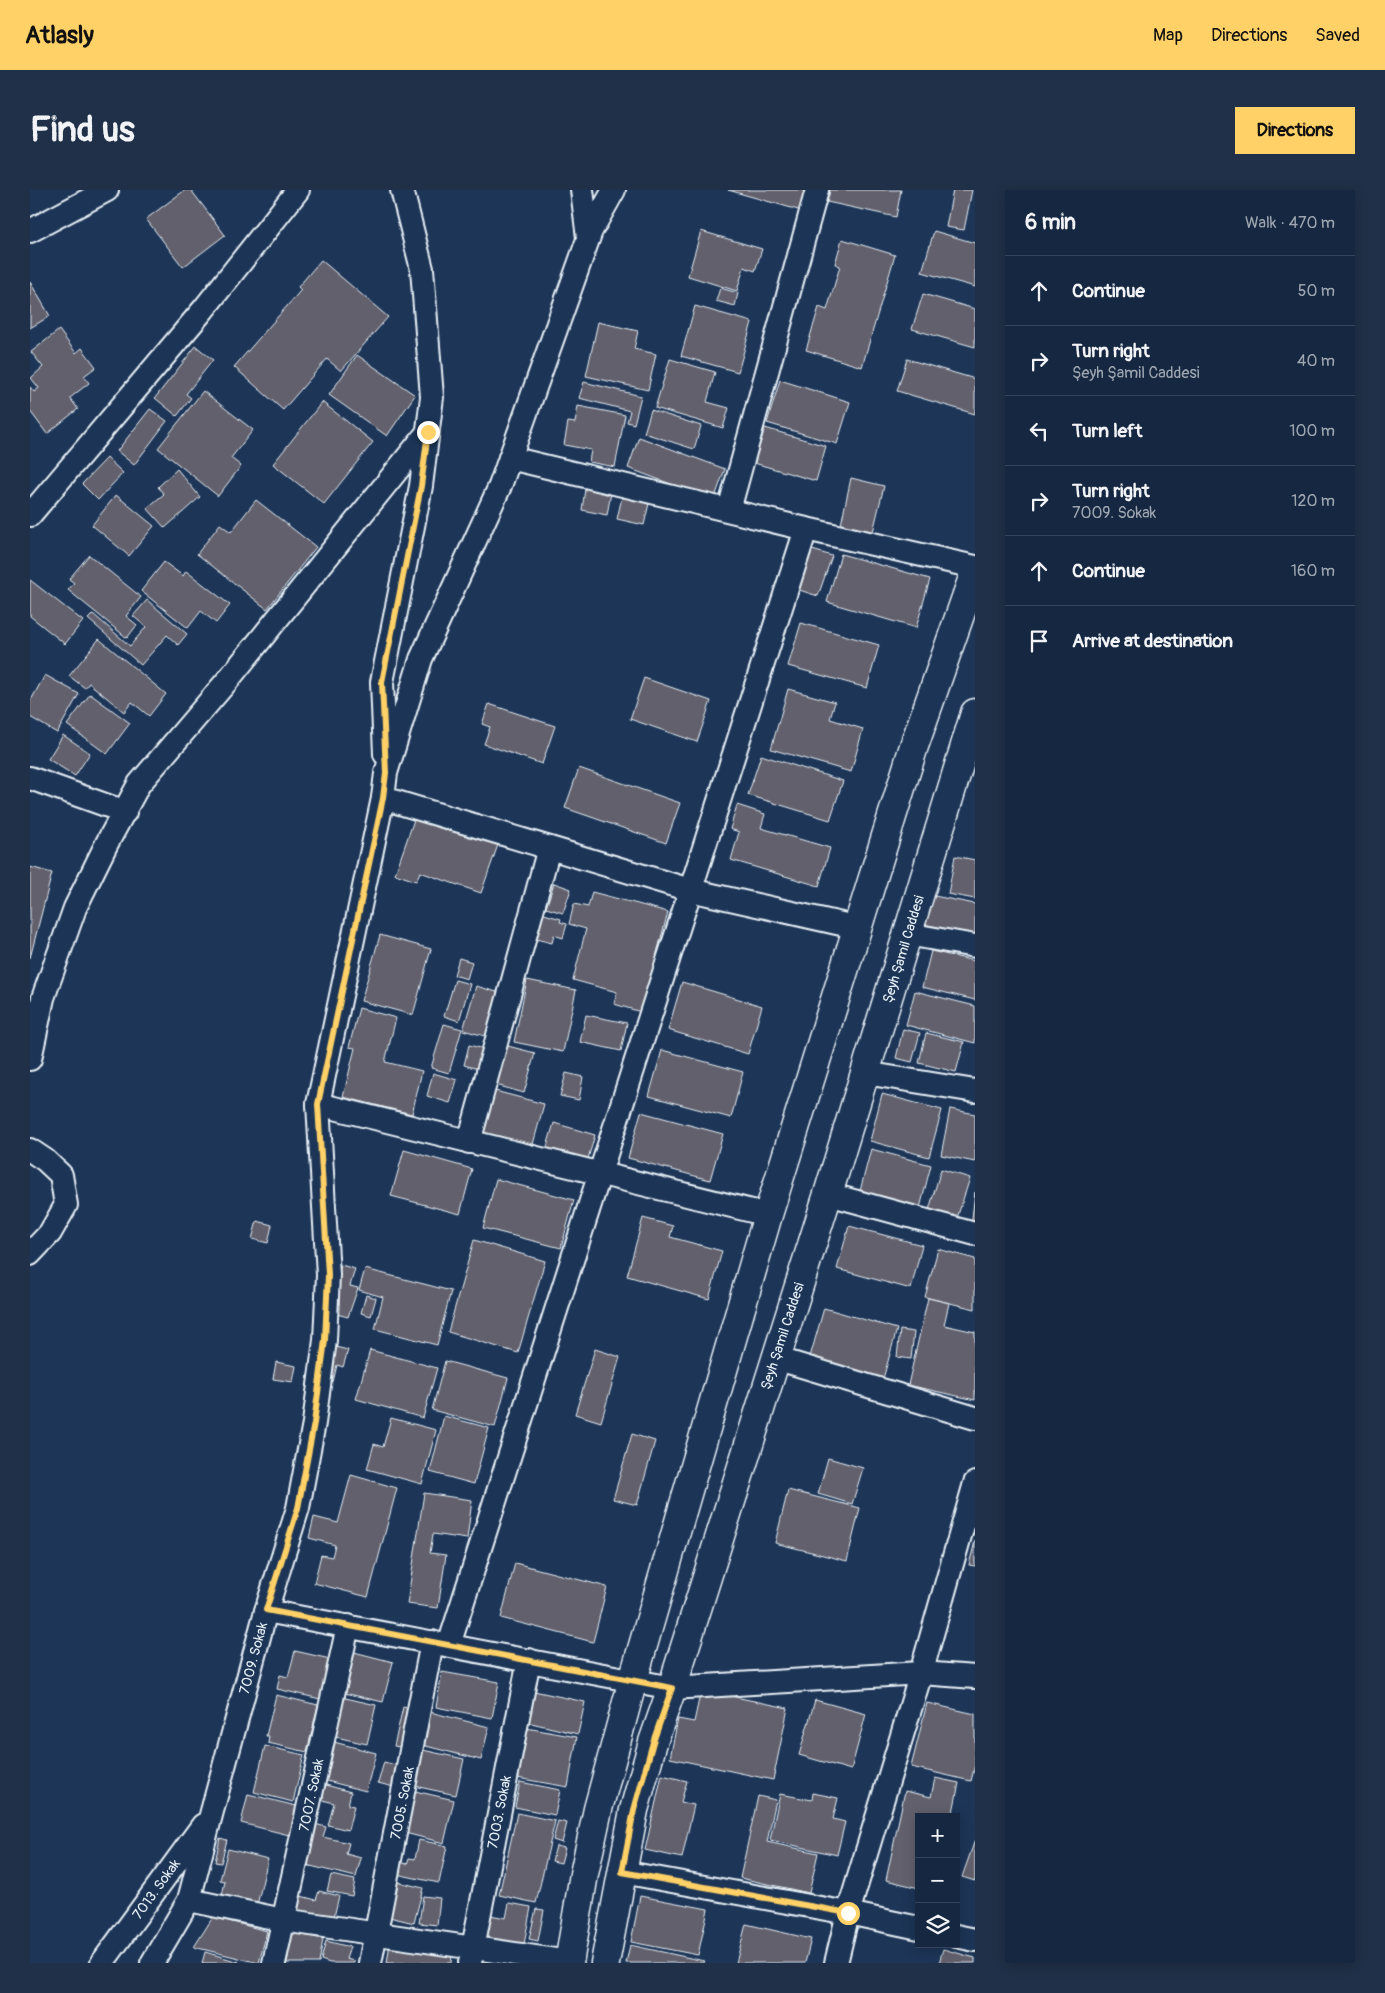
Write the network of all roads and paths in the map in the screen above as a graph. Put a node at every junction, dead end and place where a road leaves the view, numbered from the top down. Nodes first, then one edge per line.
1 (107, 190) edge
2 (298, 190) edge
3 (402, 190) edge
4 (582, 190) edge
5 (614, 190) edge
6 (818, 190) edge
7 (30, 231) edge
8 (588, 238) junction
9 (428, 432) junction
10 (510, 458) junction
11 (729, 510) junction
12 (30, 515) edge
13 (806, 529) junction
14 (975, 567) edge
15 (975, 572) edge
16 (975, 713) edge
17 (386, 773) junction
18 (30, 778) edge
19 (383, 798) junction
20 (125, 812) junction
21 (549, 848) junction
22 (690, 890) junction
23 (859, 928) junction
24 (907, 934) junction
25 (975, 946) edge
26 (30, 1059) edge
27 (865, 1073) junction
28 (975, 1091) edge
29 (318, 1104) junction
30 (469, 1142) junction
31 (30, 1150) edge
32 (600, 1174) junction
33 (828, 1194) junction
34 (768, 1215) junction
35 (975, 1234) edge
36 (30, 1254) edge
37 (775, 1358) junction
38 (975, 1418) edge
39 (975, 1483) edge
40 (266, 1610) junction
41 (348, 1626) junction
42 (441, 1644) junction
43 (529, 1660) junction
44 (921, 1673) junction
45 (975, 1677) edge
46 (634, 1680) junction
47 (672, 1688) junction
48 (211, 1815) junction
49 (622, 1872) junction
50 (189, 1900) junction
51 (848, 1913) junction
52 (283, 1920) junction
53 (915, 1927) edge
54 (377, 1933) junction
55 (960, 1937) edge
56 (975, 1940) edge
57 (471, 1955) edge
58 (569, 1962) edge
59 (102, 1963) edge
60 (152, 1963) edge
61 (274, 1963) edge
62 (370, 1963) edge
63 (605, 1963) edge
64 (836, 1963) edge

1 - 7 street
2 - 12 street
3 - 9 street
4 - 8 street
5 - 8 street
6 - 11 street
8 - 10 street
9 - 17 street
9 - 20 street
10 - 11 street
10 - 17 street
11 - 13 street
13 - 14 street
13 - 22 street, 7005. Sokak
15 - 23 main road
16 - 24 main road, Şeyh Şamil Caddesi
17 - 19 street, 7009. Sokak
18 - 20 street
19 - 21 street
19 - 29 street, 7009. Sokak
20 - 26 street
21 - 22 street
21 - 30 street
22 - 23 street
22 - 32 street, 7005. Sokak
23 - 34 main road
24 - 25 street
24 - 27 main road, Şeyh Şamil Caddesi
27 - 28 street
27 - 33 main road, Şeyh Şamil Caddesi
29 - 30 street
29 - 40 street, 7009. Sokak
30 - 32 street
31 - 36 street
32 - 34 street
32 - 42 street, 7005. Sokak
33 - 35 street
33 - 37 main road, Şeyh Şamil Caddesi
34 - 46 main road
37 - 38 street
37 - 47 main road, Şeyh Şamil Caddesi
39 - 44 street
40 - 41 street
40 - 48 street, 7009. Sokak
41 - 42 street
41 - 52 street, 7007. Sokak
42 - 43 street
42 - 54 street, 7005. Sokak
43 - 46 street
43 - 57 street, 7003. Sokak
44 - 45 street
44 - 47 street
44 - 51 street
46 - 47 street
46 - 58 main road
47 - 49 main road, Şeyh Şamil Caddesi
48 - 50 street, 7009. Sokak
48 - 59 street, 7013. Sokak
49 - 51 street
49 - 63 main road, Şeyh Şamil Caddesi
50 - 52 street
50 - 60 street, 7009. Sokak
51 - 53 street
51 - 64 street
52 - 54 street
52 - 61 street, 7007. Sokak
54 - 57 street
54 - 62 street, 7005. Sokak
55 - 56 street
57 - 58 street

